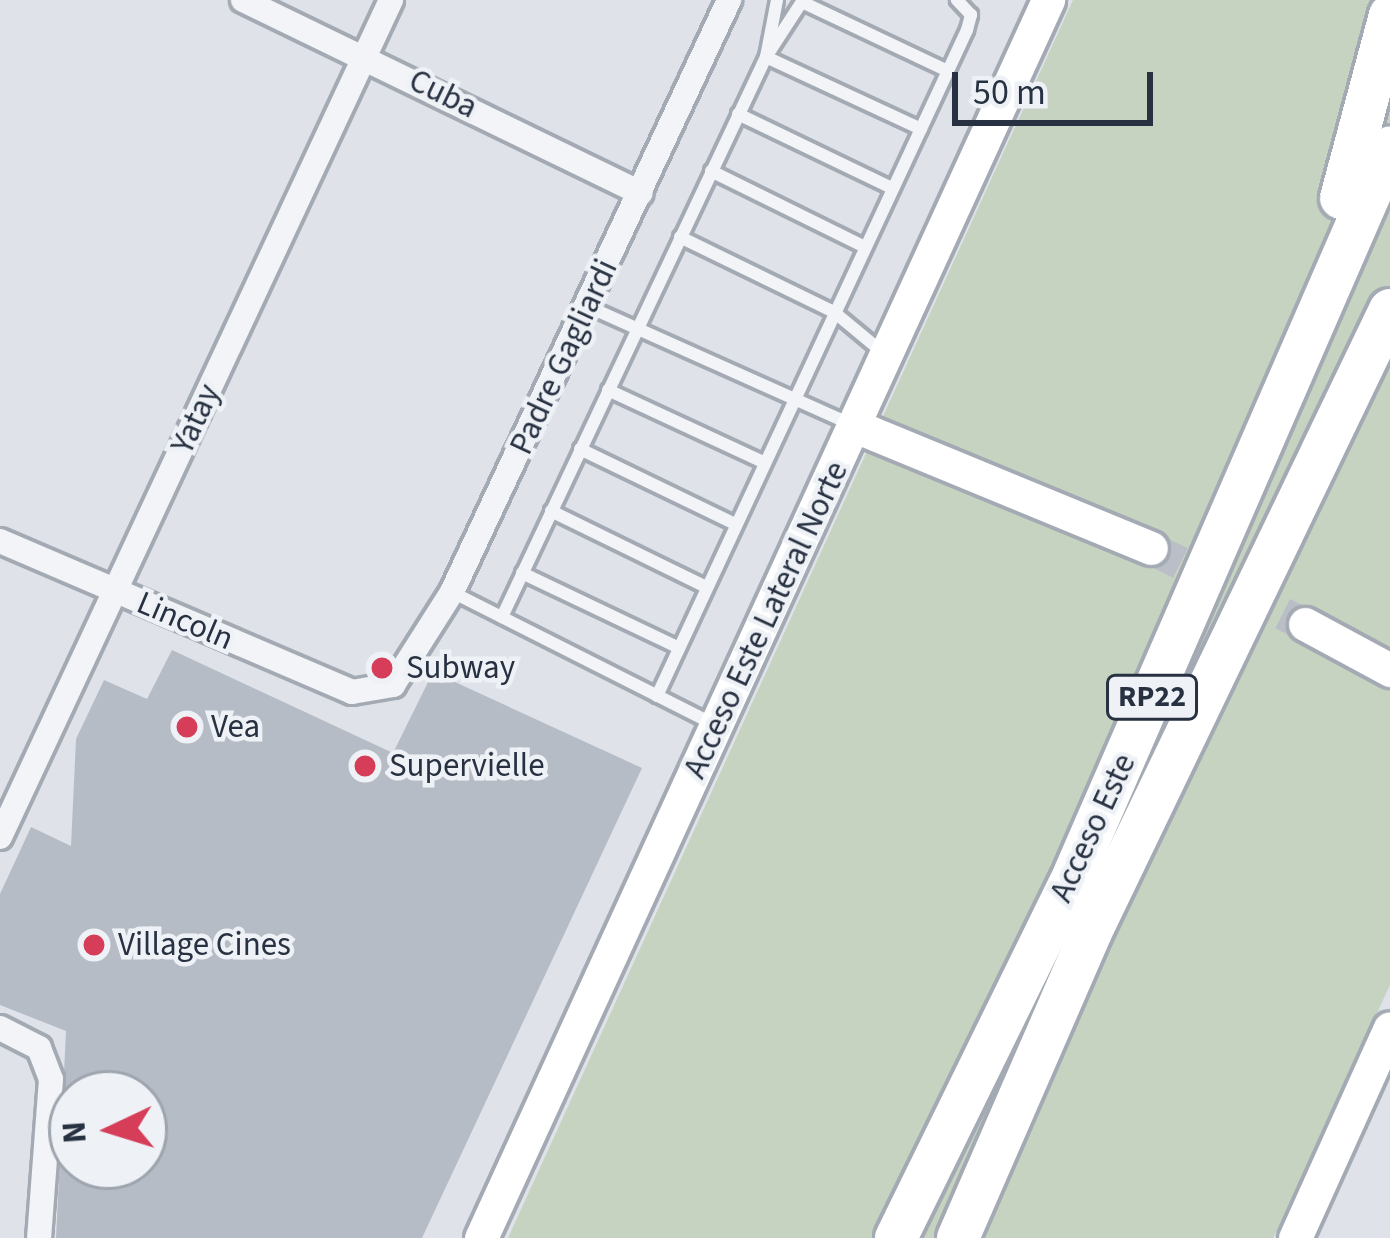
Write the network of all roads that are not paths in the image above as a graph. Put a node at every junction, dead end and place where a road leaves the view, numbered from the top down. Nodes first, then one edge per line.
1 (243, 0) edge
2 (391, 0) edge
3 (729, 0) edge
4 (777, 0) edge
5 (957, 0) edge
6 (1389, 0) edge
7 (803, 1) edge
8 (1042, 2) edge
9 (1390, 18) edge
10 (364, 55) junction
11 (766, 57) junction
12 (948, 71) junction
13 (738, 114) junction
14 (921, 129) junction
15 (1390, 148) edge
16 (711, 171) junction
17 (892, 188) junction
18 (641, 193) junction
19 (680, 237) junction
20 (865, 247) junction
21 (589, 307) junction
22 (1390, 310) edge
23 (834, 311) junction
24 (636, 328) junction
25 (1390, 346) edge
26 (887, 356) junction
27 (608, 390) junction
28 (793, 398) junction
29 (855, 426) junction
30 (580, 449) junction
31 (763, 462) junction
32 (1308, 476) junction
33 (1246, 481) junction
34 (551, 511) junction
35 (735, 524) junction
36 (0, 542) edge
37 (1151, 548) tunnel mouth
38 (522, 573) junction
39 (706, 587) junction
40 (452, 592) junction
41 (116, 593) junction
42 (502, 617) junction
43 (1305, 624) tunnel mouth
44 (679, 648) junction
45 (1390, 670) edge
46 (373, 693) joint
47 (657, 696) junction
48 (718, 726) junction
49 (0, 837) edge
50 (1091, 932) junction
51 (0, 1028) edge
52 (1390, 1028) edge
53 (986, 1052) junction
54 (39, 1238) edge
55 (482, 1238) edge
56 (875, 1238) edge
57 (896, 1238) edge
58 (958, 1238) edge
59 (977, 1238) edge
60 (1295, 1238) edge

1 - 10 street, Cuba
2 - 10 street, Yatay
3 - 18 street, Padre Gagliardi
4 - 11 lane
5 - 12 lane
6 - 9 street
7 - 11 lane
7 - 12 lane
8 - 26 street, Acceso Este Lateral Norte
9 - 33 highway
10 - 18 street, Cuba
10 - 41 street, Yatay
11 - 13 lane
11 - 14 lane
12 - 14 lane
13 - 16 lane
13 - 17 lane
14 - 17 lane
15 - 33 highway, Acceso Este / RP22
16 - 19 lane
16 - 20 lane
17 - 20 lane
18 - 21 street, Padre Gagliardi
19 - 23 lane
19 - 24 lane
20 - 23 lane
21 - 24 lane
21 - 40 street, Padre Gagliardi
22 - 32 highway, Acceso Este / RP22
23 - 26 lane
23 - 28 lane
24 - 27 lane
24 - 28 lane
25 - 32 highway
26 - 29 street, Acceso Este Lateral Norte
27 - 30 lane
27 - 31 lane
28 - 29 lane
28 - 31 lane
29 - 37 street
29 - 48 street, Acceso Este Lateral Norte
30 - 34 lane
30 - 35 lane
31 - 35 lane
32 - 50 highway, Acceso Este / RP22
33 - 53 highway, Acceso Este / RP22
34 - 38 lane
34 - 39 lane
35 - 39 lane
36 - 41 street, Lincoln
38 - 42 lane
38 - 44 lane
39 - 44 lane
40 - 42 lane
40 - 46 street, Padre Gagliardi
41 - 46 street, Lincoln
41 - 49 street, Yatay
42 - 47 lane
43 - 45 street
44 - 47 lane
47 - 48 lane
48 - 55 street, Acceso Este Lateral Norte
50 - 58 highway, Acceso Este / RP22
50 - 59 highway
51 - 54 street
52 - 60 street
53 - 56 highway
53 - 57 highway, Acceso Este / RP22

